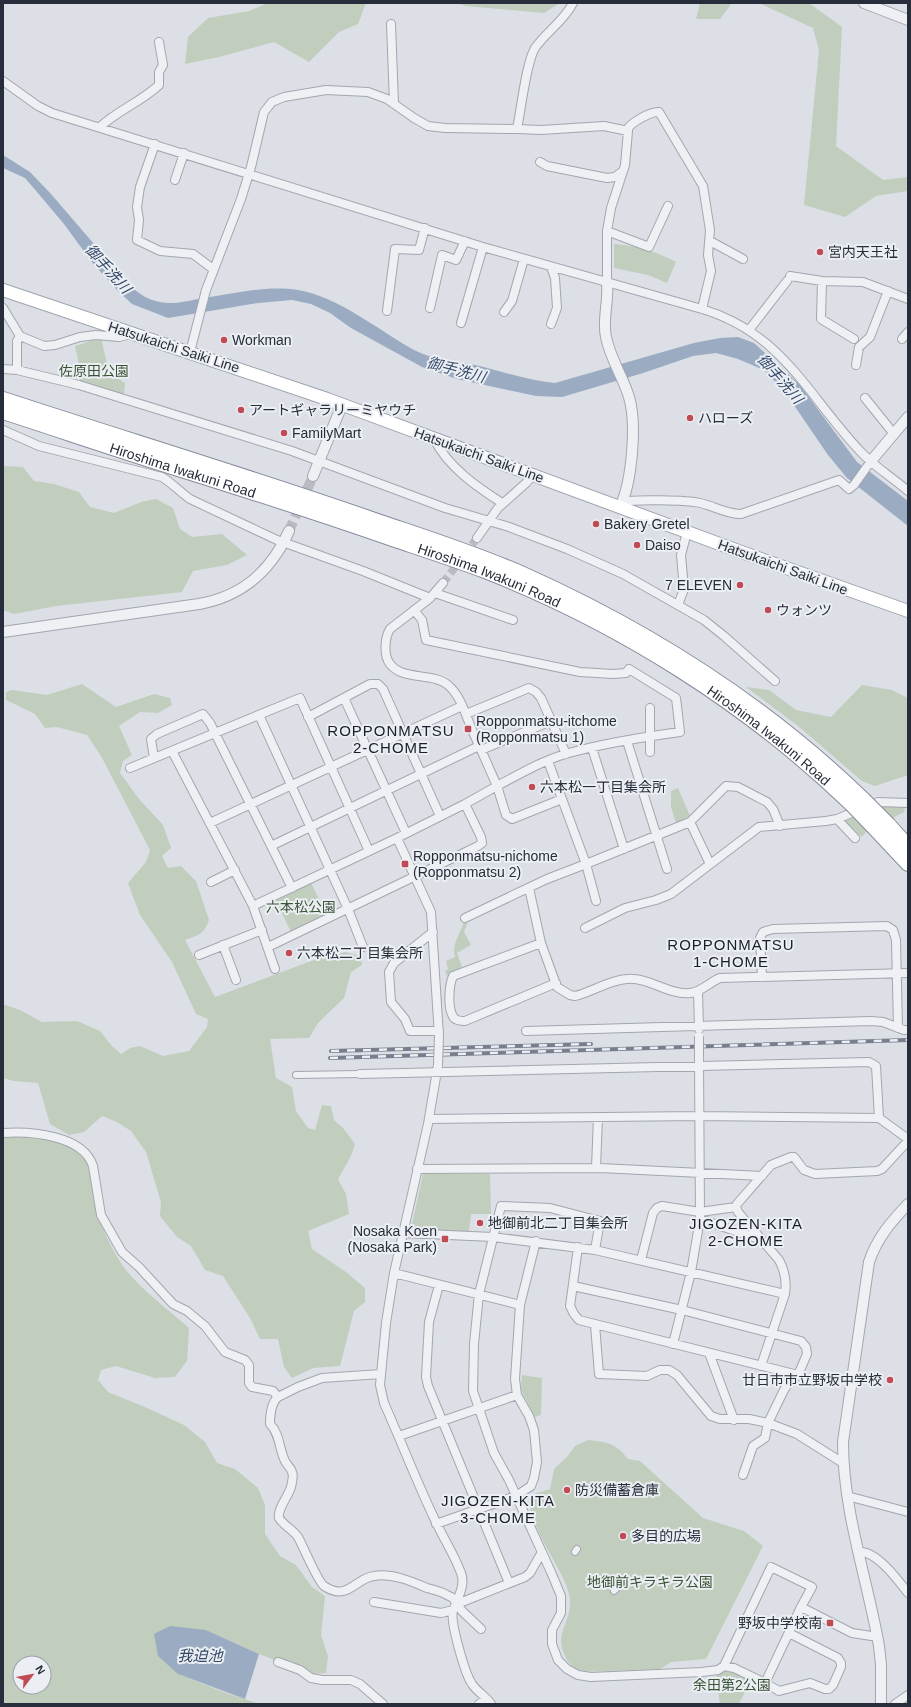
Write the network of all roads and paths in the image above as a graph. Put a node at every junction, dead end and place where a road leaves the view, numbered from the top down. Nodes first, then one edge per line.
1 (573, 3) edge
2 (864, 3) edge
3 (908, 20) edge
4 (390, 24) dead end
5 (158, 42) dead end
6 (3, 81) edge
7 (394, 104) junction
8 (100, 127) junction
9 (517, 129) junction
10 (627, 130) junction
11 (155, 144) junction
12 (184, 153) junction
13 (540, 162) dead end
14 (623, 171) junction
15 (249, 173) junction
16 (175, 180) dead end
17 (668, 206) dead end
18 (425, 228) junction
19 (607, 231) junction
20 (465, 241) junction
21 (710, 241) junction
22 (483, 247) junction
23 (524, 258) junction
24 (743, 259) dead end
25 (551, 266) junction
26 (213, 270) junction
27 (822, 281) junction
28 (607, 283) junction
29 (3, 290) edge
30 (888, 291) junction
31 (908, 298) edge
32 (3, 308) edge
33 (430, 308) dead end
34 (702, 309) junction
35 (386, 311) dead end
36 (504, 312) dead end
37 (461, 323) dead end
38 (551, 324) dead end
39 (749, 330) junction
40 (908, 332) edge
41 (132, 334) junction
42 (20, 336) junction
43 (854, 339) dead end
44 (902, 339) dead end
45 (190, 352) junction
46 (856, 365) dead end
47 (3, 369) edge
48 (17, 370) junction
49 (865, 398) dead end
50 (3, 399) edge
51 (342, 405) junction
52 (3, 412) edge
53 (908, 417) edge
54 (3, 430) edge
55 (894, 434) junction
56 (434, 438) junction
57 (320, 461) junction
58 (869, 464) junction
59 (533, 475) junction
60 (313, 476) tunnel mouth
61 (908, 490) edge
62 (502, 503) junction
63 (621, 505) junction
64 (488, 522) junction
65 (289, 531) tunnel mouth
66 (687, 532) junction
67 (477, 538) tunnel mouth
68 (284, 542) junction
69 (443, 583) tunnel mouth
70 (432, 596) junction
71 (678, 605) junction
72 (414, 610) junction
73 (908, 611) edge
74 (513, 620) dead end
75 (3, 632) edge
76 (775, 682) dead end
77 (344, 698) junction
78 (462, 706) junction
79 (650, 708) dead end
80 (466, 714) junction
81 (259, 715) junction
82 (308, 717) junction
83 (551, 721) junction
84 (215, 733) junction
85 (403, 734) junction
86 (650, 736) junction
87 (627, 741) junction
88 (480, 748) junction
89 (592, 748) junction
90 (368, 750) junction
91 (172, 751) junction
92 (650, 752) dead end
93 (566, 754) junction
94 (154, 758) junction
95 (548, 761) junction
96 (130, 768) dead end
97 (331, 768) junction
98 (421, 774) junction
99 (291, 786) junction
100 (497, 786) junction
101 (387, 791) junction
102 (562, 799) junction
103 (857, 802) junction
104 (908, 803) edge
105 (465, 804) junction
106 (251, 805) junction
107 (349, 809) junction
108 (440, 816) junction
109 (837, 819) junction
110 (690, 822) junction
111 (210, 823) junction
112 (780, 826) junction
113 (311, 827) junction
114 (406, 833) junction
115 (657, 836) junction
116 (396, 838) junction
117 (855, 838) dead end
118 (271, 846) junction
119 (908, 846) edge
120 (624, 849) junction
121 (369, 851) junction
122 (586, 864) junction
123 (710, 864) junction
124 (908, 864) edge
125 (667, 869) dead end
126 (235, 870) junction
127 (330, 870) junction
128 (415, 876) junction
129 (211, 882) dead end
130 (292, 888) junction
131 (529, 888) junction
132 (596, 901) dead end
133 (254, 906) junction
134 (348, 909) junction
135 (465, 918) dead end
136 (585, 928) dead end
137 (262, 930) junction
138 (432, 932) junction
139 (541, 943) junction
140 (223, 945) junction
141 (268, 947) junction
142 (363, 947) dead end
143 (199, 955) dead end
144 (275, 969) dead end
145 (897, 974) junction
146 (908, 974) edge
147 (762, 977) junction
148 (236, 980) dead end
149 (556, 983) junction
150 (698, 991) junction
151 (698, 1026) junction
152 (898, 1028) junction
153 (908, 1030) edge
154 (526, 1031) dead end
155 (439, 1034) junction
156 (699, 1061) junction
157 (437, 1069) junction
158 (360, 1074) joint
159 (296, 1075) dead end
160 (699, 1116) junction
161 (598, 1117) junction
162 (878, 1118) junction
163 (429, 1119) junction
164 (3, 1133) edge
165 (908, 1140) edge
166 (596, 1168) junction
167 (417, 1169) junction
168 (700, 1173) junction
169 (762, 1176) junction
170 (908, 1204) edge
171 (736, 1207) junction
172 (700, 1216) junction
173 (403, 1233) junction
174 (493, 1237) junction
175 (763, 1240) junction
176 (536, 1241) junction
177 (578, 1247) junction
178 (596, 1250) junction
179 (641, 1260) junction
180 (690, 1272) junction
181 (394, 1273) junction
182 (439, 1284) junction
183 (573, 1286) junction
184 (479, 1294) junction
185 (785, 1294) junction
186 (520, 1305) junction
187 (682, 1310) junction
188 (595, 1324) junction
189 (772, 1333) junction
190 (673, 1344) junction
191 (709, 1353) junction
192 (761, 1366) junction
193 (381, 1374) junction
194 (798, 1375) junction
195 (517, 1395) junction
196 (278, 1397) junction
197 (478, 1408) junction
198 (734, 1420) junction
199 (442, 1421) junction
200 (768, 1423) junction
201 (399, 1436) junction
202 (843, 1463) junction
203 (743, 1475) dead end
204 (516, 1496) junction
205 (847, 1496) junction
206 (478, 1509) junction
207 (908, 1512) edge
208 (436, 1524) junction
209 (542, 1552) junction
210 (859, 1552) junction
211 (508, 1584) junction
212 (908, 1593) edge
213 (377, 1604) dead end
214 (455, 1607) junction
215 (801, 1607) junction
216 (481, 1629) dead end
217 (789, 1633) junction
218 (878, 1637) junction
219 (278, 1662) dead end
220 (724, 1666) junction
221 (765, 1683) junction
222 (908, 1695) edge
223 (488, 1701) edge
224 (383, 1704) edge
225 (479, 1704) edge
226 (881, 1704) edge
227 (895, 1704) edge

1 - 9 street
2 - 3 street
4 - 7 street
5 - 8 street
6 - 8 street
7 - 9 street
7 - 15 street
8 - 11 street
9 - 10 street
10 - 14 street
10 - 21 street
11 - 12 street
11 - 26 street
12 - 15 street
12 - 16 street
13 - 14 street
14 - 19 street
15 - 18 street
15 - 26 street
17 - 19 street
18 - 20 street
18 - 35 street
19 - 28 street
20 - 22 street
20 - 33 street
21 - 24 street
21 - 34 street
22 - 23 street
22 - 37 street
23 - 25 street
23 - 36 street
25 - 28 street
25 - 38 street
26 - 45 street
27 - 30 street
27 - 39 street
27 - 43 street
28 - 34 street
28 - 63 street
29 - 41 main road, Hatsukaichi Saiki Line
30 - 31 street
30 - 46 street
32 - 42 street
34 - 39 street
39 - 58 street
40 - 44 street
41 - 42 street
41 - 45 main road, Hatsukaichi Saiki Line
42 - 48 street
45 - 51 main road, Hatsukaichi Saiki Line
47 - 48 street
48 - 57 street
49 - 55 street
50 - 103 highway, Hiroshima Iwakuni Road
51 - 56 main road, Hatsukaichi Saiki Line
51 - 57 street
52 - 103 highway, Hiroshima Iwakuni Road
53 - 55 street
54 - 68 street
55 - 58 street
56 - 59 main road, Hatsukaichi Saiki Line
56 - 62 street
57 - 60 street
57 - 64 street
58 - 61 street
58 - 63 street
59 - 62 street
59 - 63 main road, Hatsukaichi Saiki Line
62 - 64 street
63 - 66 main road, Hatsukaichi Saiki Line
64 - 67 street
64 - 71 street
65 - 68 street
66 - 71 street
66 - 73 main road, Hatsukaichi Saiki Line
68 - 70 street
68 - 75 street
69 - 70 street
70 - 72 street
70 - 74 street
71 - 76 street
72 - 78 street
72 - 86 street
77 - 82 street
77 - 85 street
77 - 90 street
78 - 80 street
78 - 85 street
79 - 86 street
80 - 83 street
80 - 88 street
81 - 82 street
81 - 84 street
81 - 99 street
82 - 97 street
83 - 88 street
83 - 93 street
84 - 91 street
84 - 94 street
84 - 106 street
85 - 90 street
85 - 98 street
86 - 87 street
86 - 92 street
87 - 89 street
87 - 115 street
88 - 98 street
88 - 100 street
89 - 93 street
89 - 120 street
90 - 97 street
90 - 101 street
91 - 94 street
91 - 111 street
93 - 95 street
94 - 96 street
95 - 100 street
95 - 102 street
97 - 99 street
97 - 107 street
98 - 101 street
98 - 108 street
99 - 106 street
99 - 113 street
100 - 102 street
100 - 105 street
101 - 107 street
101 - 114 street
102 - 122 street
103 - 119 highway, Hiroshima Iwakuni Road, bridge
103 - 124 highway, Hiroshima Iwakuni Road, bridge
104 - 109 street
105 - 108 street
105 - 128 street
106 - 111 street
106 - 118 street
107 - 113 street
107 - 121 street
108 - 114 street
109 - 112 street
109 - 117 street
110 - 112 street
110 - 115 street
110 - 123 street
111 - 126 street
112 - 123 street
113 - 118 street
113 - 127 street
114 - 116 street
115 - 120 street
115 - 125 street
116 - 121 street
116 - 128 street
118 - 130 street
120 - 122 street
121 - 127 street
122 - 131 street
122 - 132 street
123 - 136 street
126 - 129 street
126 - 133 street
127 - 130 street
127 - 134 street
128 - 134 street
128 - 138 street
130 - 133 street
131 - 135 street
131 - 139 street
133 - 137 street
134 - 141 street
134 - 142 street
137 - 140 street
137 - 141 street
138 - 155 street
138 - 155 street
139 - 149 street
139 - 149 street
140 - 143 street
140 - 148 street
141 - 144 street
145 - 146 street
145 - 147 street
145 - 147 street
145 - 152 street
147 - 150 street
149 - 150 street
150 - 151 street
151 - 152 street
151 - 154 street
151 - 156 street, bridge
152 - 153 street
155 - 157 street, bridge
156 - 157 street
156 - 160 street
156 - 162 street
157 - 158 street
157 - 163 street
158 - 159 street
160 - 161 street
160 - 162 street
160 - 168 street
161 - 163 street
161 - 166 street
162 - 165 street
163 - 167 street
164 - 196 street
165 - 169 street
166 - 167 street
166 - 168 street
167 - 173 street
168 - 169 street
168 - 172 street
169 - 171 street
170 - 202 street
171 - 172 street
171 - 175 street
172 - 175 street
172 - 179 street
172 - 180 street
173 - 174 street
173 - 181 street
174 - 176 street
174 - 178 street
174 - 184 street
175 - 185 street
176 - 177 street
176 - 186 street
177 - 178 street
177 - 183 street
178 - 179 street
179 - 180 street
180 - 185 street
180 - 187 street
181 - 182 street
181 - 193 street
182 - 184 street
182 - 199 street
183 - 187 street
183 - 188 street
184 - 186 street
184 - 197 street
185 - 189 street
186 - 195 street
187 - 189 street
187 - 190 street
188 - 190 street
188 - 198 street
189 - 192 street
189 - 194 street
190 - 191 street
191 - 192 street
191 - 198 street
192 - 194 street
193 - 196 street
193 - 201 street
194 - 200 street
195 - 197 street
195 - 204 street
196 - 214 street
197 - 199 street
197 - 204 street
198 - 200 street
199 - 201 street
199 - 206 street
200 - 202 street
200 - 203 street
201 - 208 street
202 - 205 street
204 - 206 street
204 - 209 street
205 - 207 street
205 - 210 street
206 - 208 street
206 - 211 street
208 - 214 street
209 - 211 street
209 - 220 street
210 - 212 street
210 - 218 street
211 - 214 street
213 - 214 street
214 - 216 street
214 - 223 street
215 - 217 street
215 - 218 street
215 - 220 street
217 - 221 street
217 - 221 street
218 - 226 street
219 - 224 street
220 - 221 street
222 - 227 street
223 - 225 street

